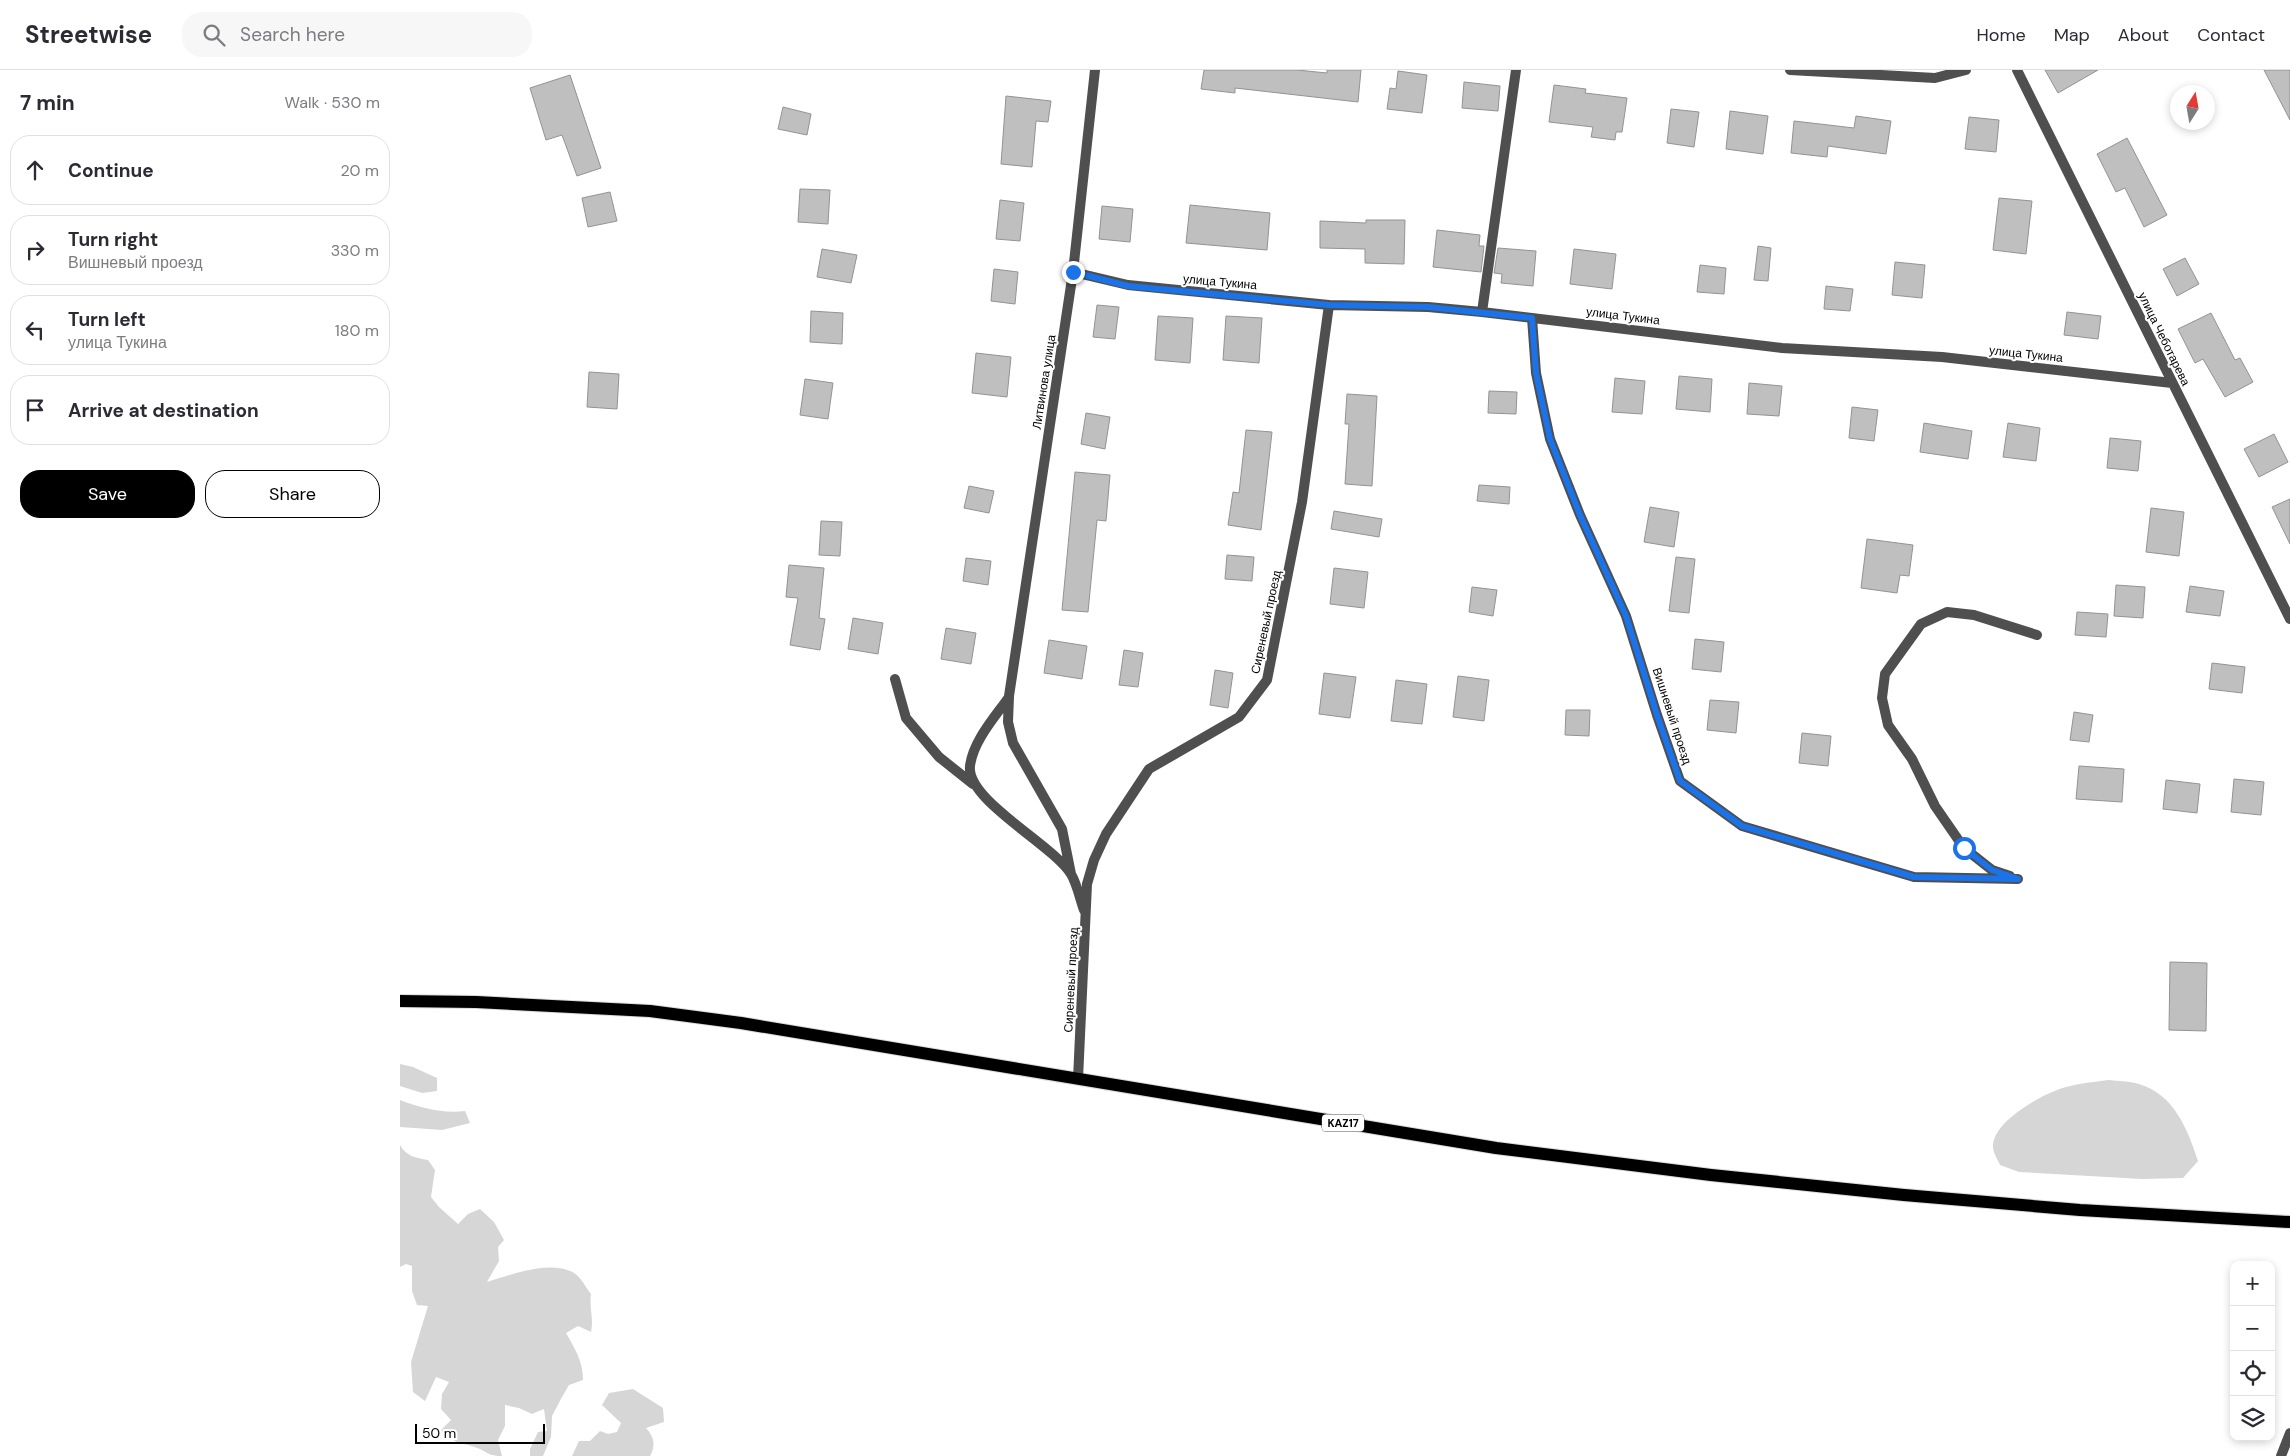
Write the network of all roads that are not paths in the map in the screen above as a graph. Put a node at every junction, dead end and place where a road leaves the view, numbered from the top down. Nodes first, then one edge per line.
1 (1094, 70) edge
2 (1516, 70) edge
3 (1790, 70) edge
4 (1966, 70) edge
5 (2017, 70) edge
6 (1073, 272) junction
7 (1329, 305) junction
8 (1482, 312) junction
9 (1532, 318) junction
10 (2172, 383) junction
11 (2290, 619) edge
12 (2038, 635) dead end
13 (895, 679) dead end
14 (1009, 696) junction
15 (973, 784) junction
16 (1071, 874) junction
17 (1086, 915) junction
18 (400, 1002) edge
19 (1078, 1079) junction
20 (2290, 1222) edge
21 (2290, 1433) edge
22 (2281, 1456) edge

1 - 6 street, Литвинова улица
2 - 8 street
3 - 4 street
5 - 10 street, улица Чеботарева
6 - 7 street, улица Тукина
6 - 14 street, Литвинова улица
7 - 8 street, улица Тукина
7 - 17 street, Сиреневый проезд
8 - 9 street, улица Тукина
9 - 10 street, улица Тукина
9 - 12 street, Вишневый проезд
10 - 11 street, улица Чеботарева
13 - 15 street
14 - 15 street
14 - 16 street, Литвинова улица
15 - 16 street
16 - 17 street, Литвинова улица
17 - 19 street, Сиреневый проезд
18 - 19 main road, KAZ17
19 - 20 main road, KAZ17
21 - 22 street

